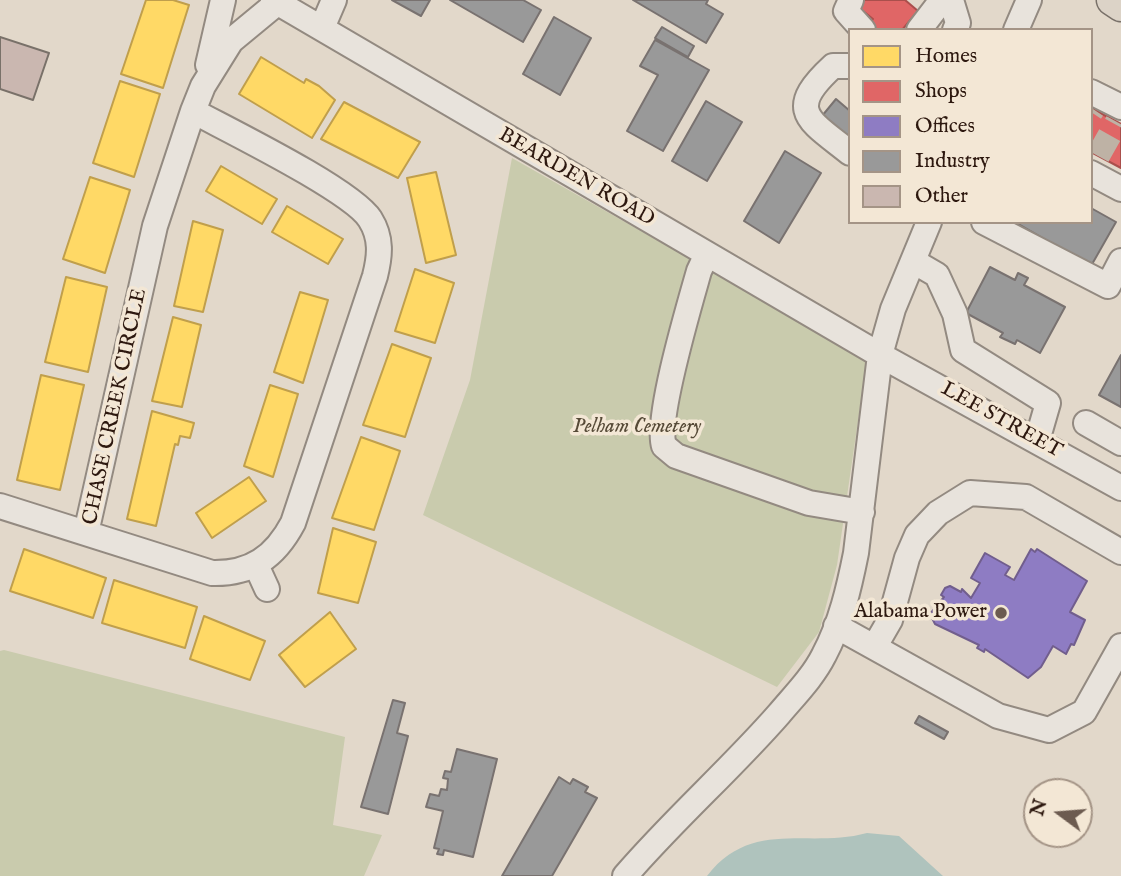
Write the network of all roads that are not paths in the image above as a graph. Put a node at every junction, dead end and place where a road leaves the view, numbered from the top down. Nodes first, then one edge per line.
1 (223, 0) edge
2 (334, 0) edge
3 (850, 0) edge
4 (942, 0) edge
5 (951, 0) edge
6 (1029, 0) edge
7 (1112, 0) edge
8 (275, 1) edge
9 (1121, 6) edge
10 (322, 28) junction
11 (861, 28) edge
12 (921, 28) edge
13 (956, 28) edge
14 (1017, 28) edge
15 (848, 66) edge
16 (202, 86) junction
17 (192, 111) junction
18 (848, 151) edge
19 (1094, 166) edge
20 (1119, 182) edge
21 (928, 224) edge
22 (989, 224) edge
23 (707, 254) junction
24 (913, 261) junction
25 (1121, 261) edge
26 (880, 355) junction
27 (1086, 423) dead end
28 (1037, 441) junction
29 (1121, 443) edge
30 (1121, 488) edge
31 (0, 506) edge
32 (862, 512) junction
33 (86, 533) junction
34 (1121, 552) edge
35 (257, 565) junction
36 (267, 589) dead end
37 (836, 626) junction
38 (875, 646) junction
39 (1121, 646) edge
40 (625, 876) edge

1 - 16 street, CHASE CREEK CIRCLE
2 - 10 street
3 - 11 street
4 - 12 street
5 - 13 street
6 - 14 street
7 - 9 main road
8 - 10 street, BEARDEN ROAD
8 - 16 street, CHASE CREEK CIRCLE
10 - 23 street, BEARDEN ROAD
15 - 18 street
16 - 17 street, CHASE CREEK CIRCLE
17 - 33 street, CHASE CREEK CIRCLE
17 - 35 street
19 - 20 street
21 - 24 street
22 - 25 street
23 - 26 street, BEARDEN ROAD
23 - 32 street
24 - 26 street
24 - 28 street
26 - 28 street, LEE STREET
26 - 32 street
27 - 29 street
28 - 30 street, LEE STREET
31 - 33 street
32 - 37 street
33 - 35 street, CHASE CREEK CIRCLE
34 - 38 street
35 - 36 street
37 - 38 street
37 - 40 street
38 - 39 street

